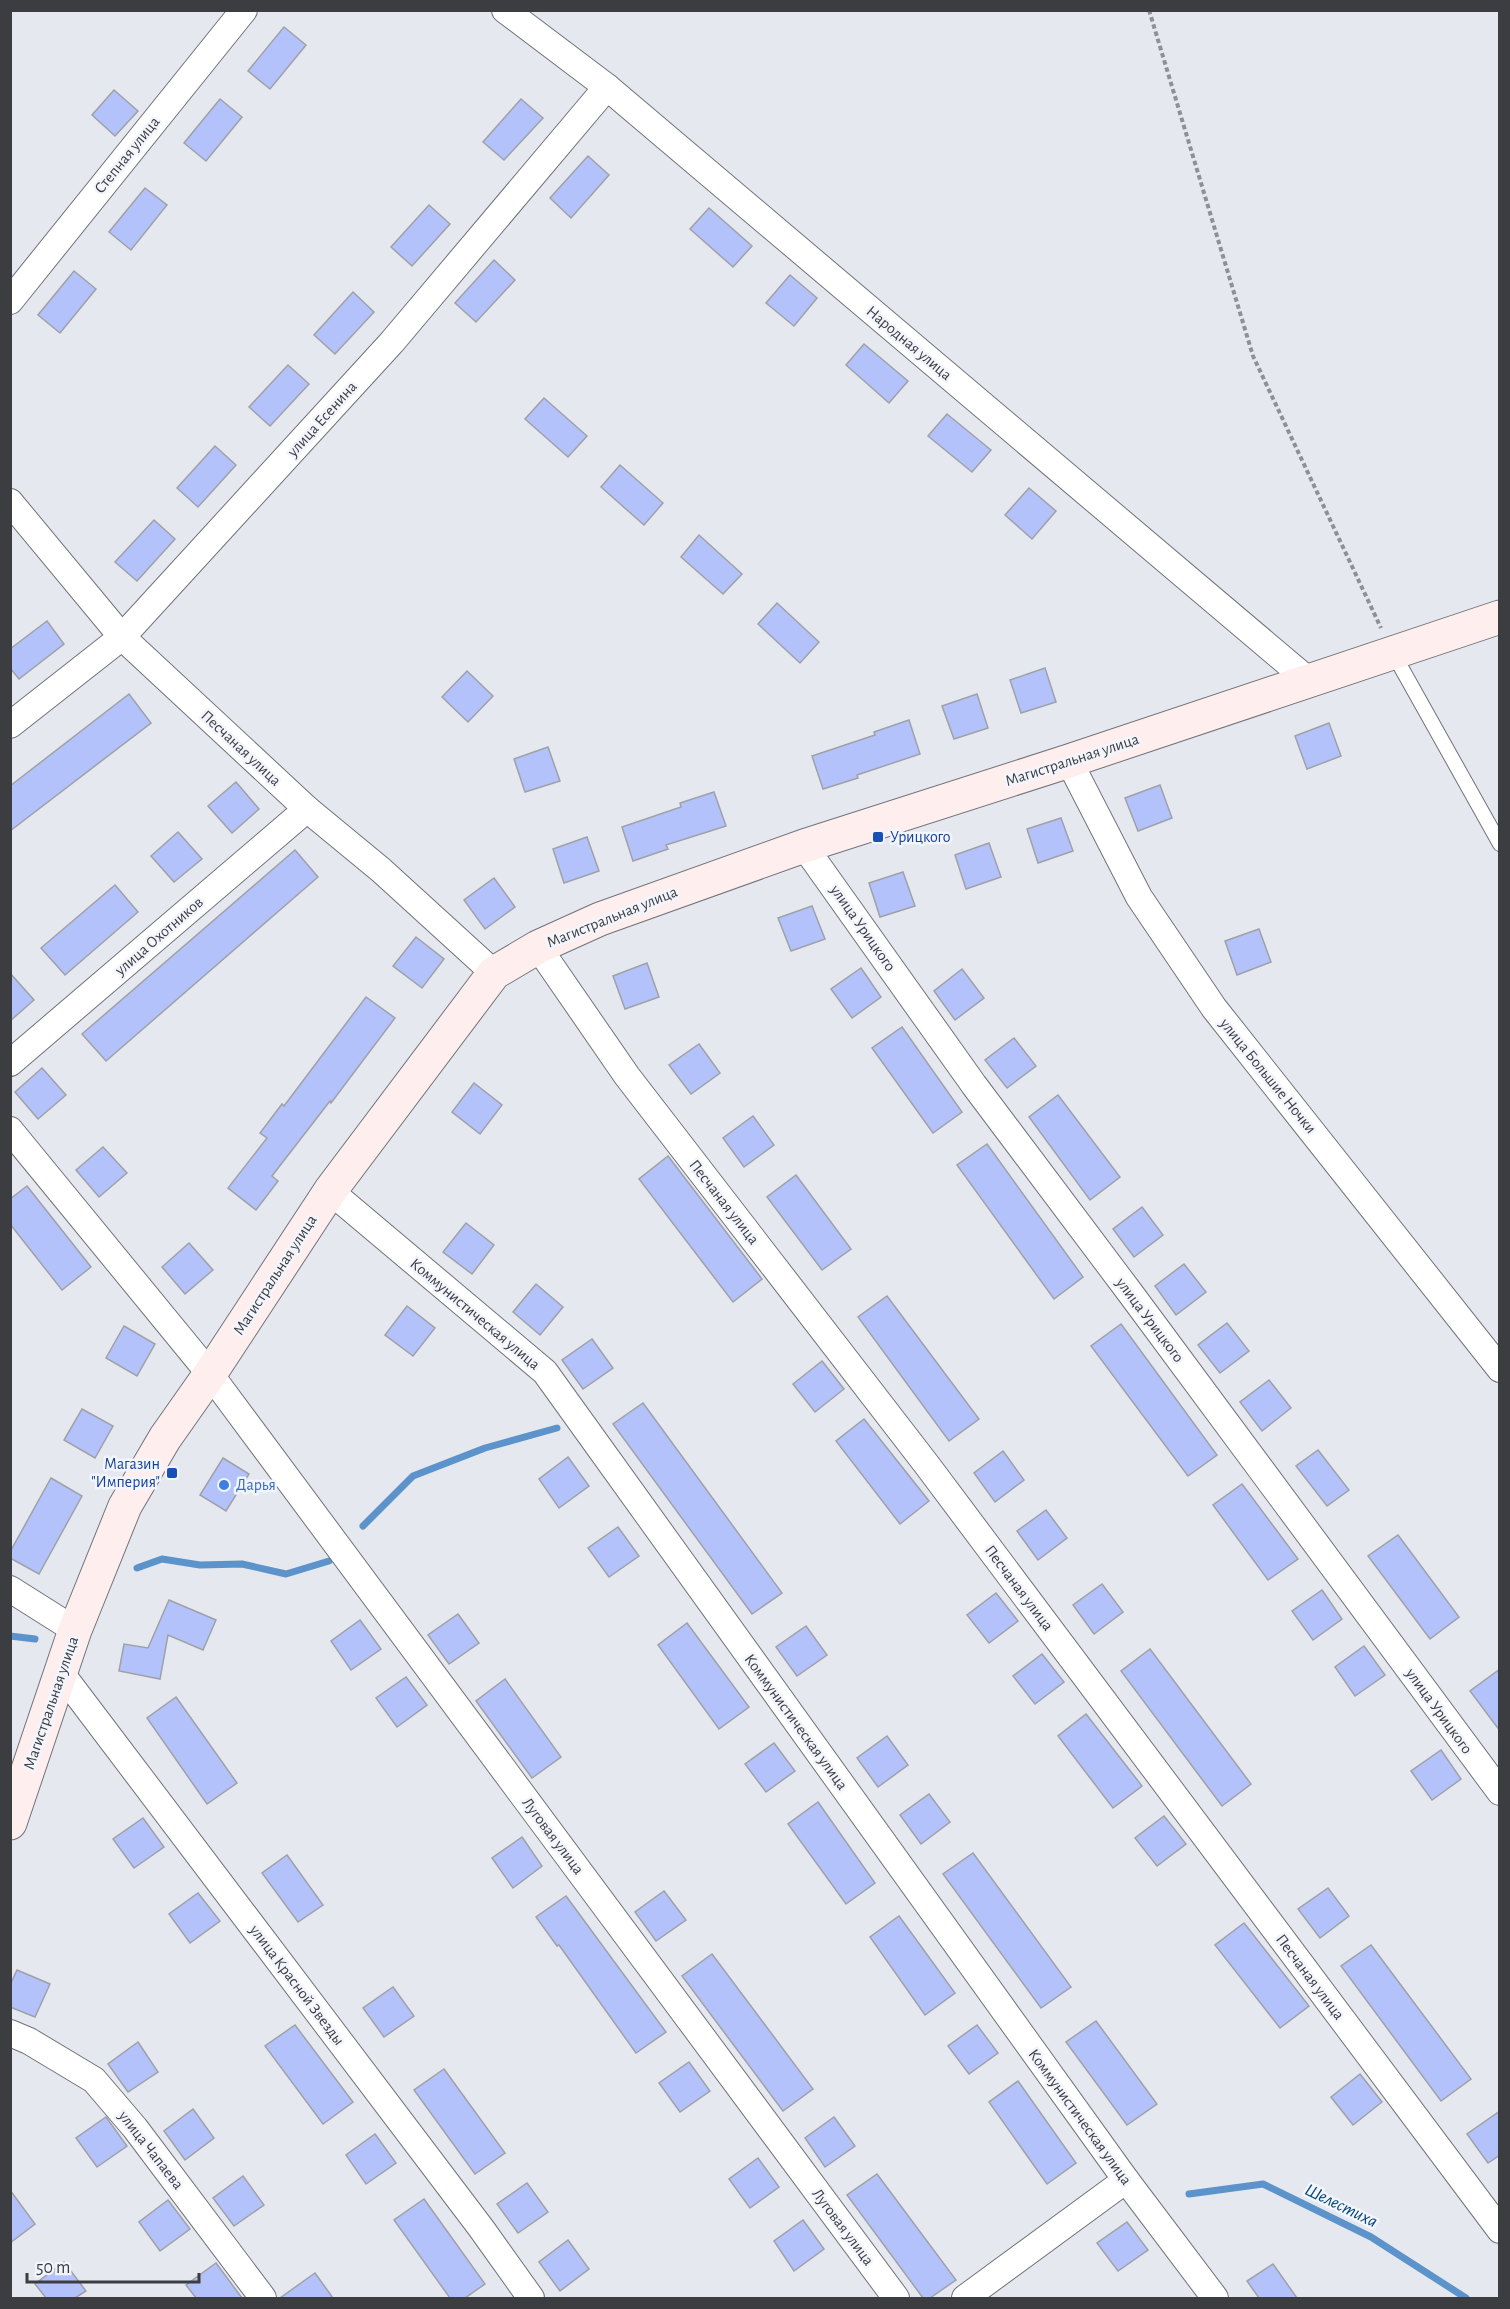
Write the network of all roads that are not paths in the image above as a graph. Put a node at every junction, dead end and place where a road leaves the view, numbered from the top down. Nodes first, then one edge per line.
1 (244, 10) edge
2 (505, 10) edge
3 (607, 87) junction
4 (10, 301) edge
5 (10, 502) edge
6 (1500, 617) edge
7 (122, 637) junction
8 (1393, 653) junction
9 (1309, 681) junction
10 (10, 725) edge
11 (1069, 761) junction
12 (307, 809) junction
13 (1500, 844) edge
14 (804, 846) junction
15 (538, 947) junction
16 (494, 973) junction
17 (10, 1063) edge
18 (10, 1130) edge
19 (330, 1191) junction
20 (1500, 1369) edge
21 (210, 1374) junction
22 (10, 1589) edge
23 (75, 1630) junction
24 (61, 1674) junction
25 (1500, 1792) edge
26 (10, 1823) edge
27 (10, 2033) edge
28 (1126, 2180) junction
29 (1500, 2230) edge
30 (263, 2298) edge
31 (531, 2298) edge
32 (896, 2298) edge
33 (965, 2298) edge
34 (1215, 2298) edge

1 - 4 street, Степная улица
2 - 3 street, Народная улица
3 - 7 street, улица Есенина
3 - 9 street, Народная улица
5 - 7 street, Песчаная улица
6 - 8 street, Магистральная улица
7 - 10 street, улица Есенина
7 - 12 street, Песчаная улица
8 - 9 street, Магистральная улица
8 - 13 lane
9 - 11 street, Магистральная улица
11 - 14 street, Магистральная улица
11 - 20 street, улица Большие Ночки
12 - 16 street, Песчаная улица
12 - 17 street, улица Охотников
14 - 15 street, Магистральная улица
14 - 25 street, улица Урицкого
15 - 16 street, Магистральная улица
15 - 29 street, Песчаная улица
16 - 19 street, Магистральная улица
18 - 21 street
19 - 21 street, Магистральная улица
19 - 28 street, Коммунистическая улица
21 - 23 street, Магистральная улица
21 - 32 street, Луговая улица
22 - 23 street
23 - 24 street, Магистральная улица
24 - 26 street, Магистральная улица
24 - 31 street, улица Красной Звезды
27 - 30 street, улица Чапаева
28 - 33 street
28 - 34 street, Коммунистическая улица

